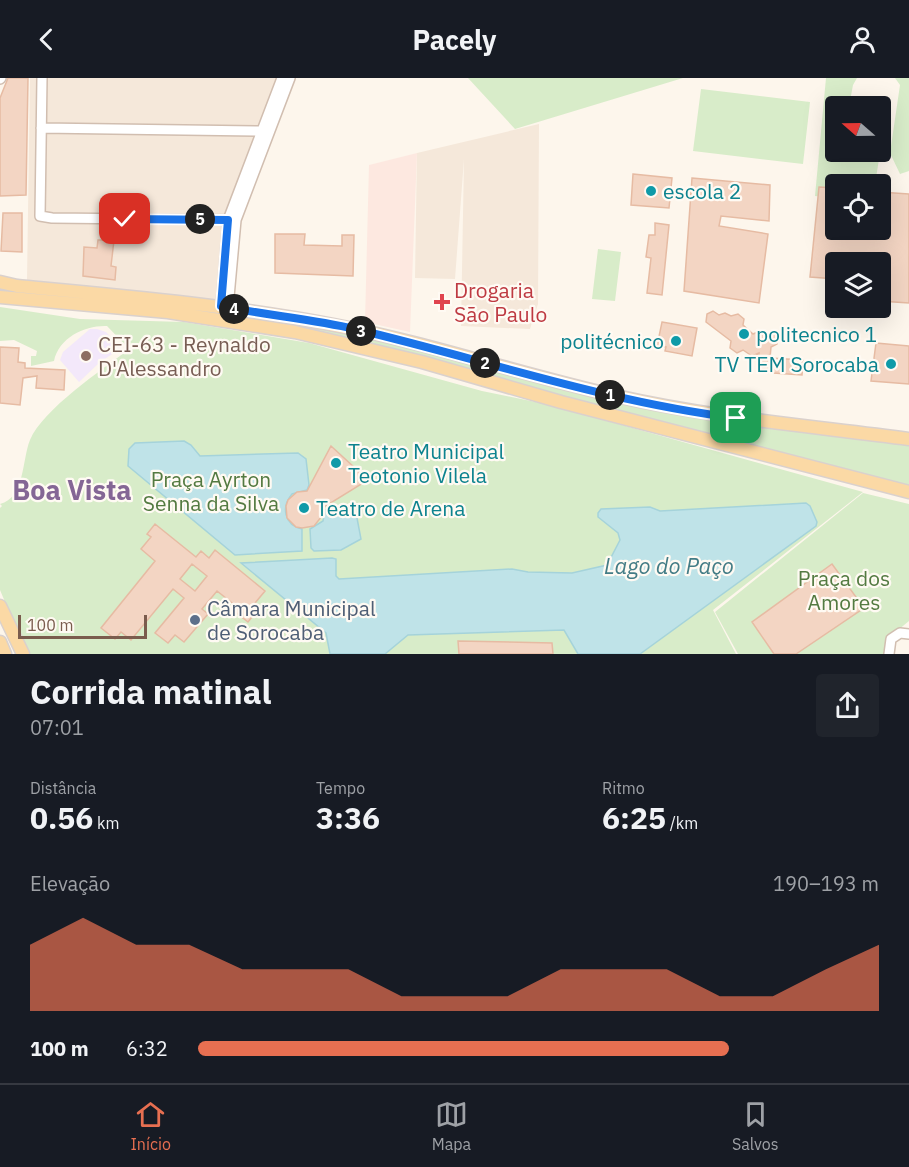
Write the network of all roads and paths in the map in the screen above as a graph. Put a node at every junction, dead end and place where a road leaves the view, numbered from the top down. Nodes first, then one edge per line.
1 (42, 78) edge
2 (282, 78) edge
3 (290, 78) edge
4 (41, 128) junction
5 (262, 130) junction
6 (232, 220) junction
7 (0, 282) edge
8 (0, 297) edge
9 (224, 307) junction
10 (909, 439) edge
11 (909, 492) edge
12 (0, 606) edge
13 (909, 634) edge
14 (0, 642) edge
15 (5, 654) edge
16 (23, 654) edge
17 (889, 654) edge

1 - 4 street
2 - 5 street
3 - 6 street
4 - 5 street
4 - 6 street
5 - 6 street
6 - 9 street
7 - 9 main road
8 - 11 main road
9 - 10 main road
12 - 16 main road
13 - 17 street
14 - 15 main road

